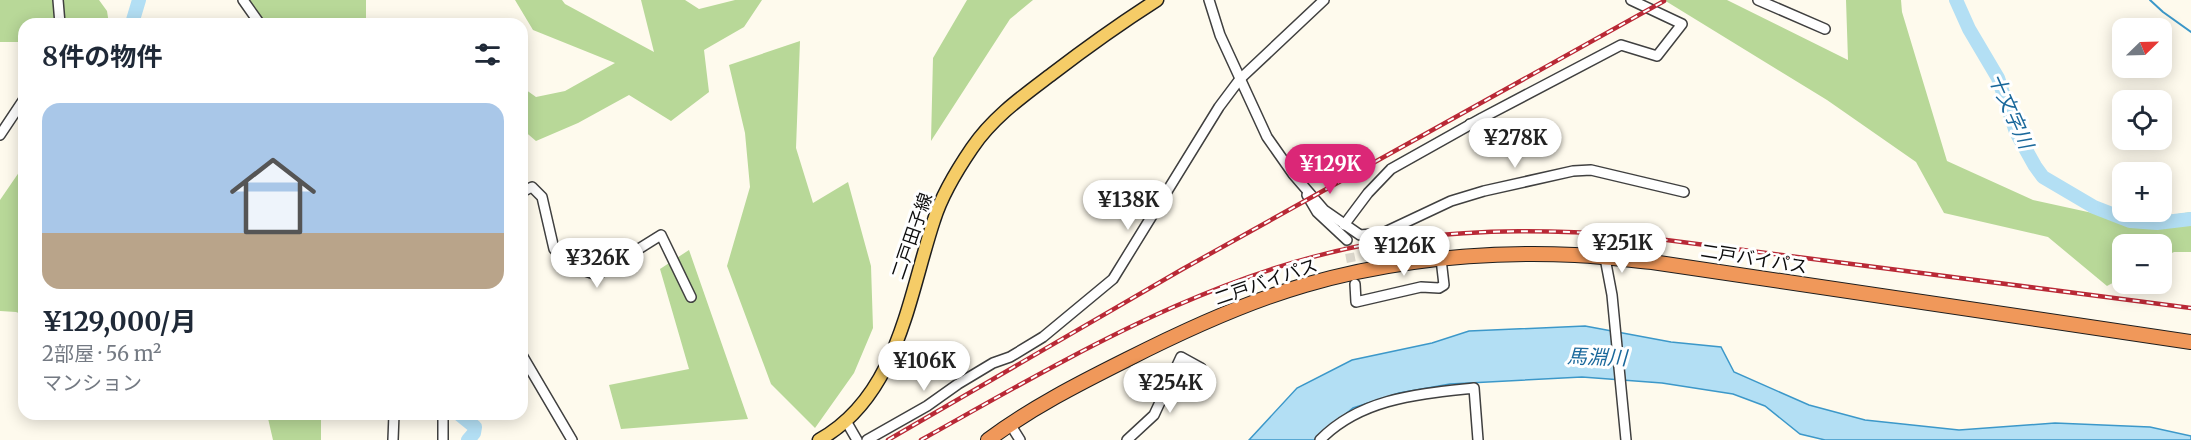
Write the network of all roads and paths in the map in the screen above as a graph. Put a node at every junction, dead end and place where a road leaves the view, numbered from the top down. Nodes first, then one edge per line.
1 (58, 0) edge
2 (243, 0) edge
3 (1157, 0) edge
4 (1209, 0) edge
5 (1324, 0) edge
6 (1631, 0) edge
7 (1758, 0) edge
8 (60, 18) edge
9 (256, 18) edge
10 (1825, 28) dead end
11 (1240, 80) junction
12 (18, 108) edge
13 (1470, 124) junction
14 (0, 135) edge
15 (1515, 136) dead end
16 (1300, 183) junction
17 (528, 189) edge
18 (1684, 192) dead end
19 (1344, 225) junction
20 (1347, 240) tunnel mouth
21 (1605, 258) junction
22 (1441, 259) junction
23 (1355, 284) tunnel mouth
24 (691, 297) dead end
25 (2191, 342) edge
26 (528, 365) edge
27 (1201, 368) dead end
28 (394, 420) edge
29 (443, 420) edge
30 (846, 421) junction
31 (1010, 424) junction
32 (393, 440) edge
33 (443, 440) edge
34 (572, 440) edge
35 (819, 440) edge
36 (857, 440) edge
37 (867, 440) edge
38 (988, 440) edge
39 (1020, 440) edge
40 (1127, 440) edge
41 (1320, 440) edge
42 (1478, 440) edge
43 (1626, 440) edge

1 - 8 street
2 - 9 street
3 - 30 main road, 二戸田子線
4 - 11 street
5 - 11 street
6 - 13 street
7 - 10 street
11 - 16 street
11 - 37 street
12 - 14 street
13 - 15 street
13 - 19 street
16 - 19 street
16 - 20 street
17 - 24 street
18 - 19 street
21 - 22 highway, 二戸バイパス
21 - 25 highway, 二戸バイパス
21 - 43 street
22 - 23 street
22 - 31 highway, 二戸バイパス
26 - 34 street
27 - 40 street
28 - 32 street
29 - 33 street
30 - 35 main road, 二戸田子線
30 - 36 street
31 - 38 highway, 二戸バイパス
31 - 39 street
41 - 42 street

